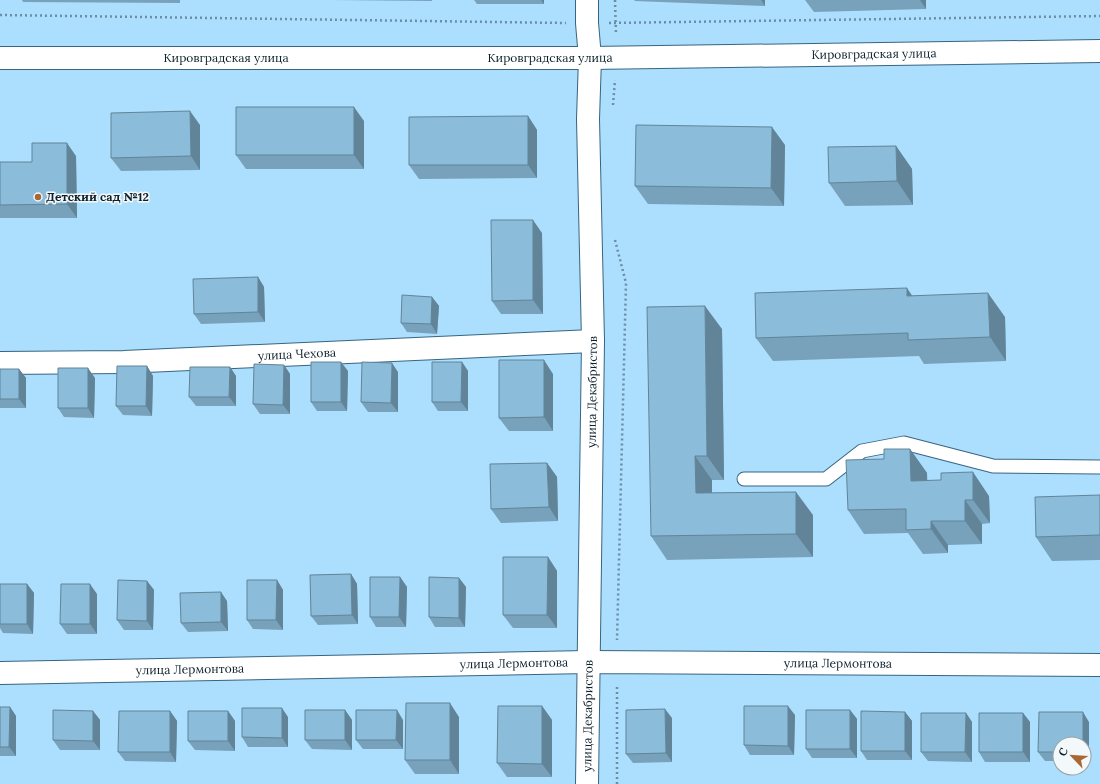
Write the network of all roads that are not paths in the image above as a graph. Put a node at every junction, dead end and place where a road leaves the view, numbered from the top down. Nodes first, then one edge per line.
1 (587, 0) edge
2 (1100, 50) edge
3 (0, 58) edge
4 (590, 58) junction
5 (593, 340) junction
6 (0, 363) edge
7 (1100, 467) edge
8 (744, 478) dead end
9 (588, 662) junction
10 (1100, 665) edge
11 (0, 673) edge
12 (587, 784) edge

1 - 4 street, улица Декабристов
2 - 4 street, Кировградская улица
3 - 4 street, Кировградская улица
4 - 5 street, улица Декабристов
5 - 6 street, улица Чехова
5 - 9 street, улица Декабристов
7 - 8 lane
9 - 10 street, улица Лермонтова
9 - 11 street, улица Лермонтова
9 - 12 street, улица Декабристов

